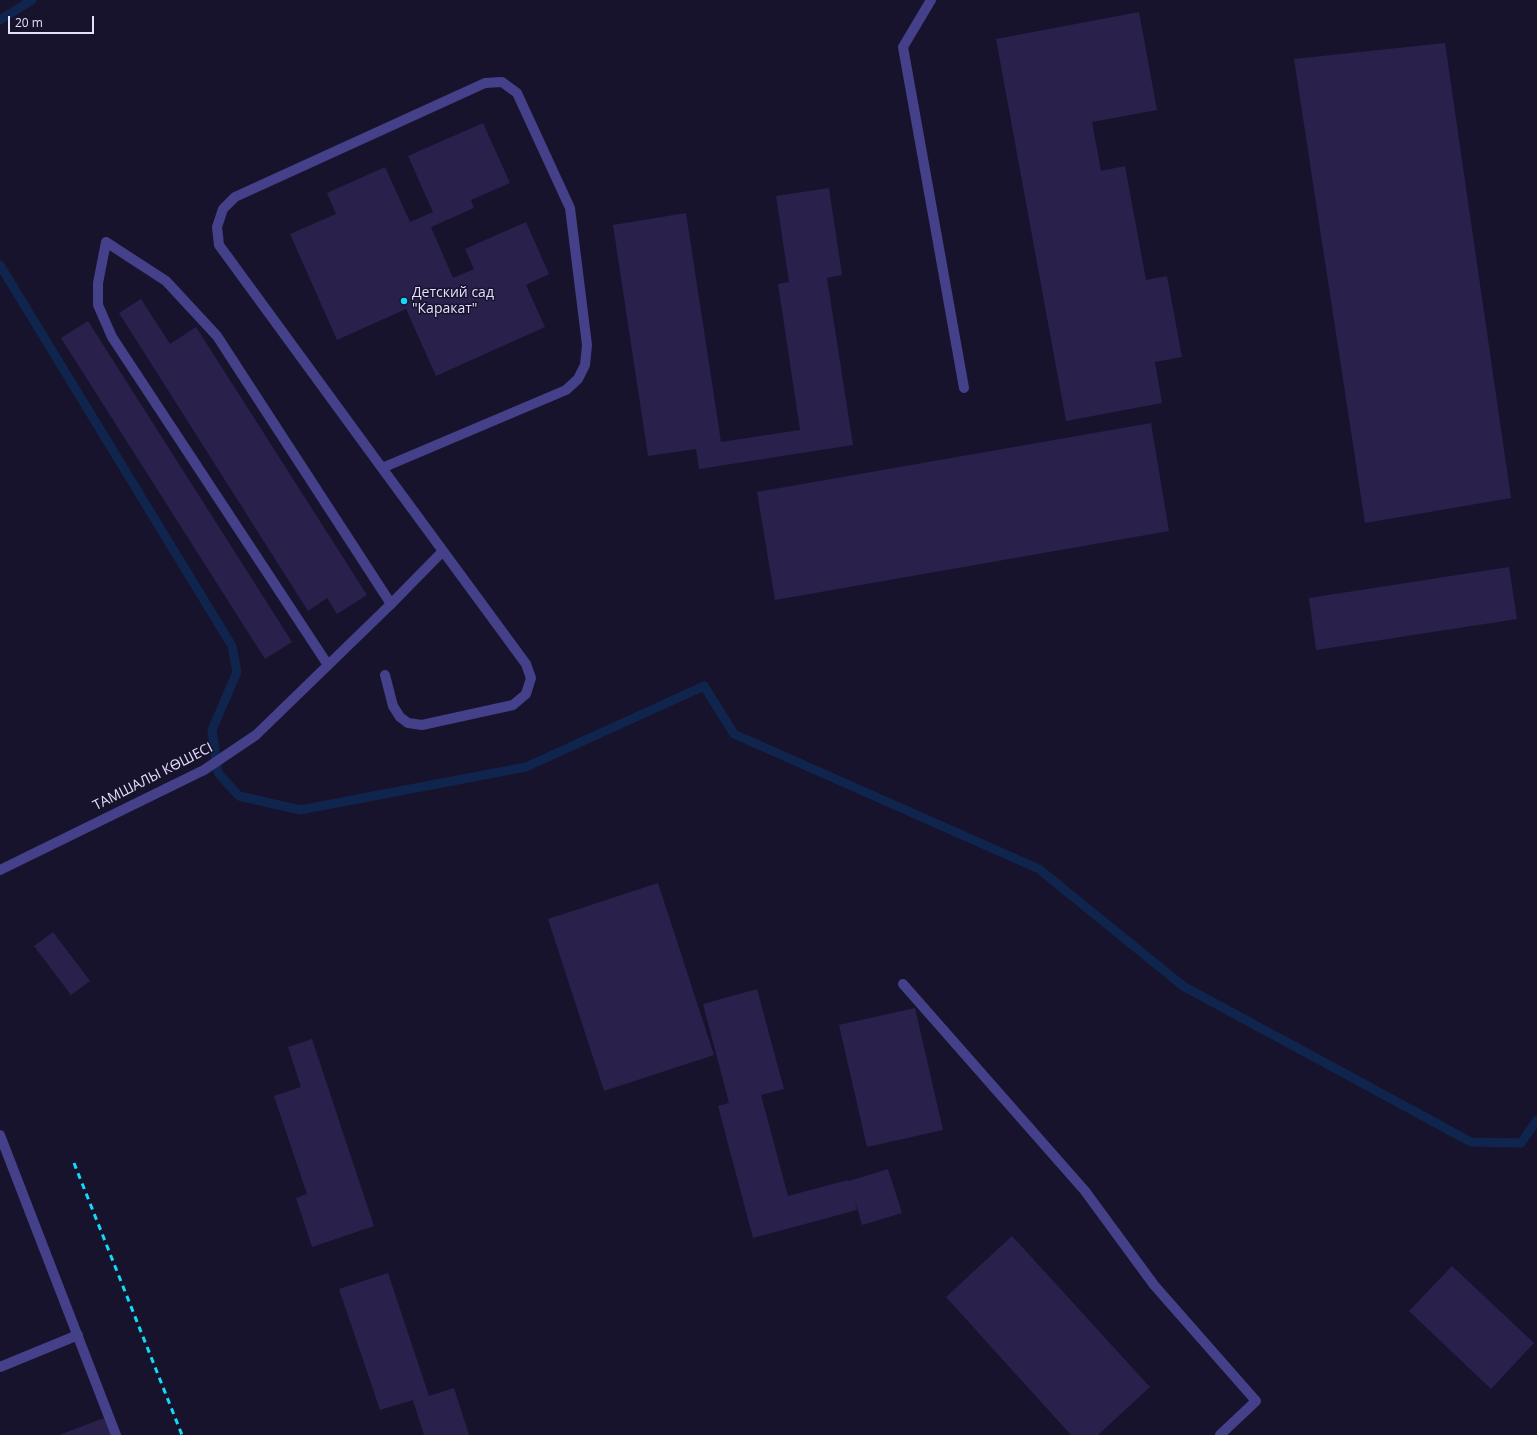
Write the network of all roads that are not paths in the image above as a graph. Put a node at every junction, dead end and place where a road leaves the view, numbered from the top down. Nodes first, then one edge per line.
1 (931, 0) edge
2 (964, 388) dead end
3 (382, 468) junction
4 (443, 551) junction
5 (391, 604) junction
6 (328, 665) junction
7 (385, 676) dead end
8 (0, 870) edge
9 (903, 984) dead end
10 (0, 1135) edge
11 (78, 1335) junction
12 (0, 1367) edge
13 (116, 1435) edge
14 (1220, 1435) edge

1 - 2 street
3 - 3 street
3 - 4 street
4 - 5 street, ТАМШАЛЫ КӨШЕСІ
4 - 7 street
5 - 6 street, ТАМШАЛЫ КӨШЕСІ
5 - 6 street
6 - 8 street, ТАМШАЛЫ КӨШЕСІ
9 - 14 street
10 - 11 street
11 - 12 street
11 - 13 street

